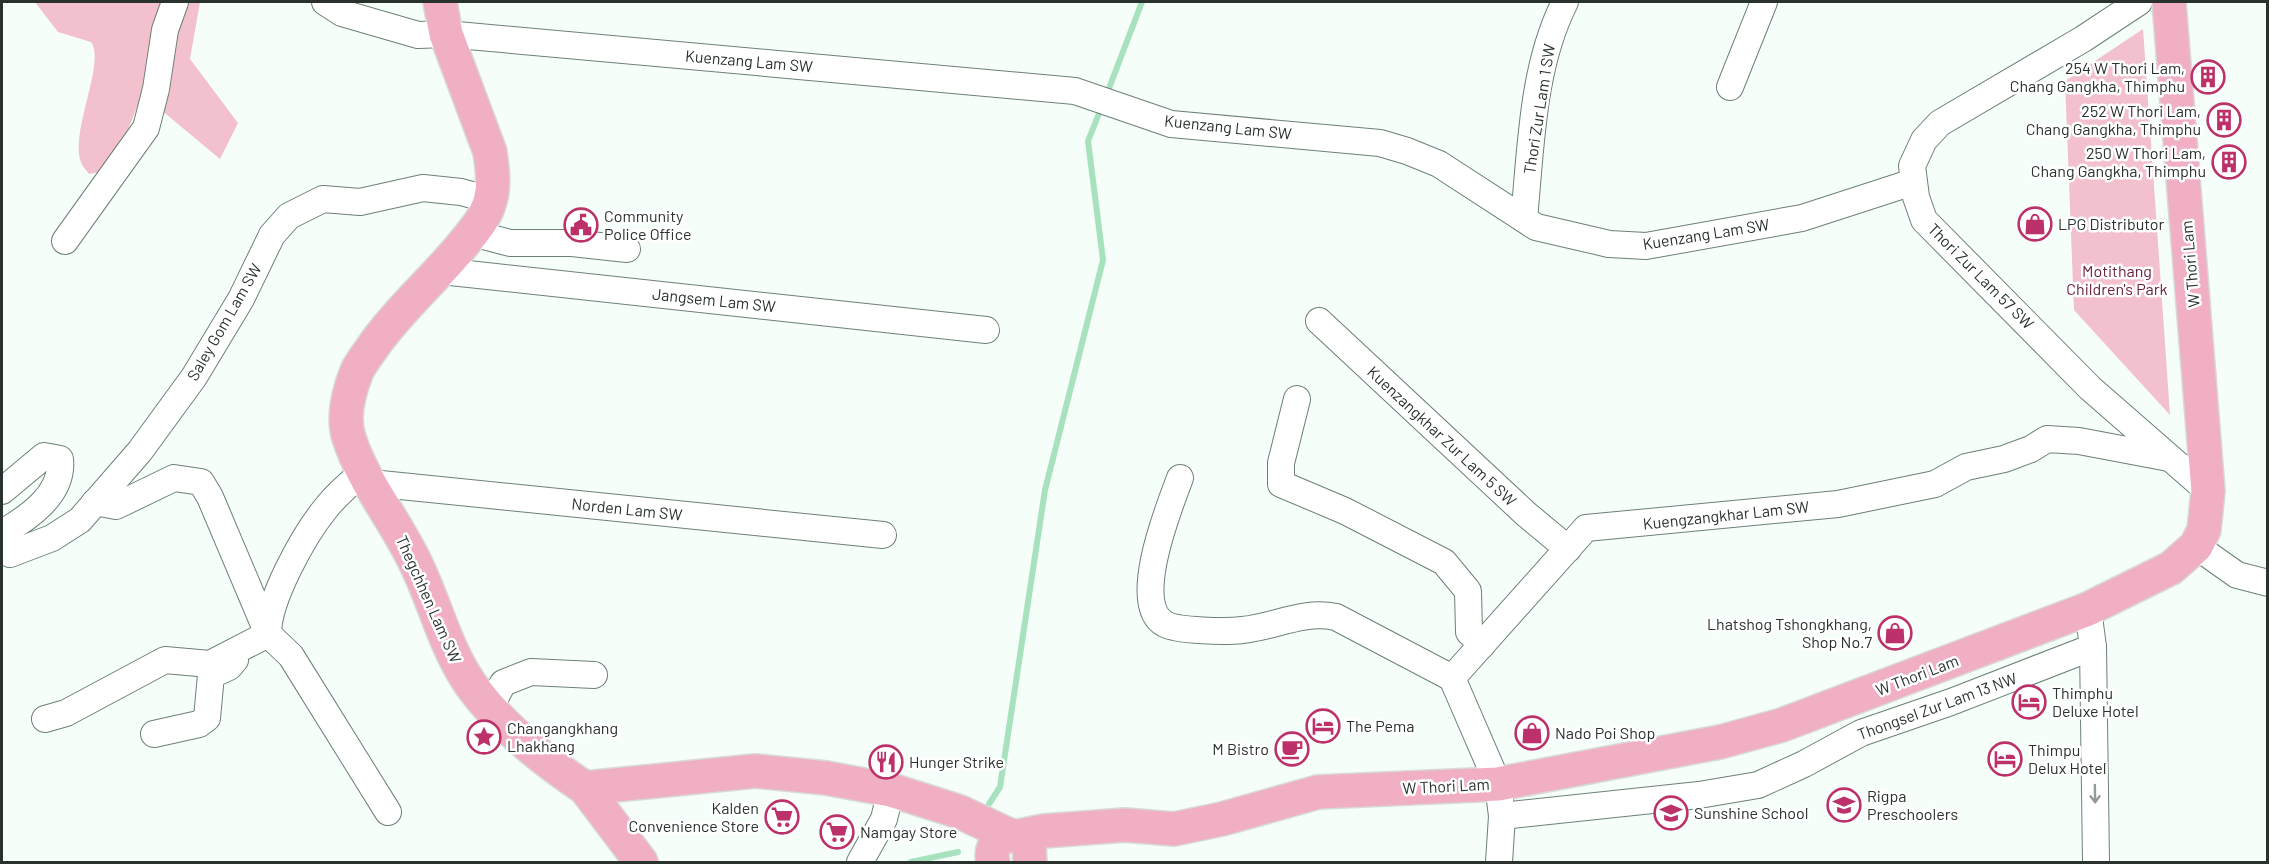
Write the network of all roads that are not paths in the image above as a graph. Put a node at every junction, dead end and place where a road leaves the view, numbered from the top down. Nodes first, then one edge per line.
1 (175, 2) edge
2 (325, 2) edge
3 (440, 2) edge
4 (1564, 2) edge
5 (1764, 2) edge
6 (2139, 2) edge
7 (2169, 2) edge
8 (446, 34) junction
9 (1730, 87) dead end
10 (1913, 182) junction
11 (490, 200) junction
12 (1524, 219) junction
13 (472, 233) junction
14 (65, 241) dead end
15 (627, 249) dead end
16 (441, 271) junction
17 (1319, 321) dead end
18 (986, 330) dead end
19 (1297, 399) dead end
20 (2169, 458) junction
21 (367, 477) junction
22 (1180, 478) dead end
23 (2, 491) edge
24 (2208, 491) junction
25 (95, 502) junction
26 (883, 535) dead end
27 (2196, 546) junction
28 (3, 548) edge
29 (1568, 549) junction
30 (2268, 583) edge
31 (2088, 609) junction
32 (268, 634) junction
33 (1482, 645) junction
34 (2093, 647) junction
35 (594, 675) dead end
36 (1452, 678) junction
37 (490, 708) junction
38 (45, 719) dead end
39 (154, 734) dead end
40 (1498, 784) junction
41 (585, 788) junction
42 (891, 790) junction
43 (388, 813) dead end
44 (1502, 816) junction
45 (1012, 852) edge
46 (641, 862) edge
47 (860, 862) edge
48 (1499, 862) edge
49 (2096, 862) edge

1 - 14 street
2 - 8 street, Kuenzang Lam SW
3 - 8 main road, Thegchhen Lam SW
4 - 12 street, Thori Zur Lam 1 SW
5 - 9 street
6 - 10 street, Thori Zur Lam 57 SW
7 - 24 main road, W Thori Lam
8 - 11 main road, Thegchhen Lam SW
8 - 12 street, Kuenzang Lam SW
10 - 12 street, Kuenzang Lam SW
10 - 20 street, Thori Zur Lam 57 SW
11 - 13 main road, Thegchhen Lam SW
11 - 25 street, Saley Gom Lam SW
13 - 15 street
13 - 16 main road, Thegchhen Lam SW
16 - 18 street, Jangsem Lam SW
16 - 21 main road, Thegchhen Lam SW
17 - 29 street, Kuenzangkhar Zur Lam 5 SW
19 - 33 street
20 - 24 street, Thori Zur Lam 57 SW
20 - 29 street, Kuengzangkhar Lam SW
21 - 26 street, Norden Lam SW
21 - 32 street
21 - 37 main road, Thegchhen Lam SW
22 - 36 street
23 - 28 street, Saley Gom Lam SW
24 - 27 main road, W Thori Lam
25 - 28 street, Saley Gom Lam SW
25 - 32 street
27 - 30 street
27 - 31 main road, W Thori Lam
29 - 33 street, Kuengzangkhar Lam SW
31 - 34 street
31 - 40 main road, W Thori Lam
32 - 38 street
32 - 39 street
32 - 43 street
33 - 36 street, Kuengzangkhar Lam SW
34 - 44 street, Thongsel Zur Lam 13 NW
34 -> 49 street
35 - 37 street
36 - 40 street
37 - 41 main road, Thegchhen Lam SW
40 - 44 street
40 - 45 main road, W Thori Lam
41 - 42 main road
41 - 46 main road, Thegchhen Lam SW
42 - 45 main road
42 - 47 street
44 - 48 street

